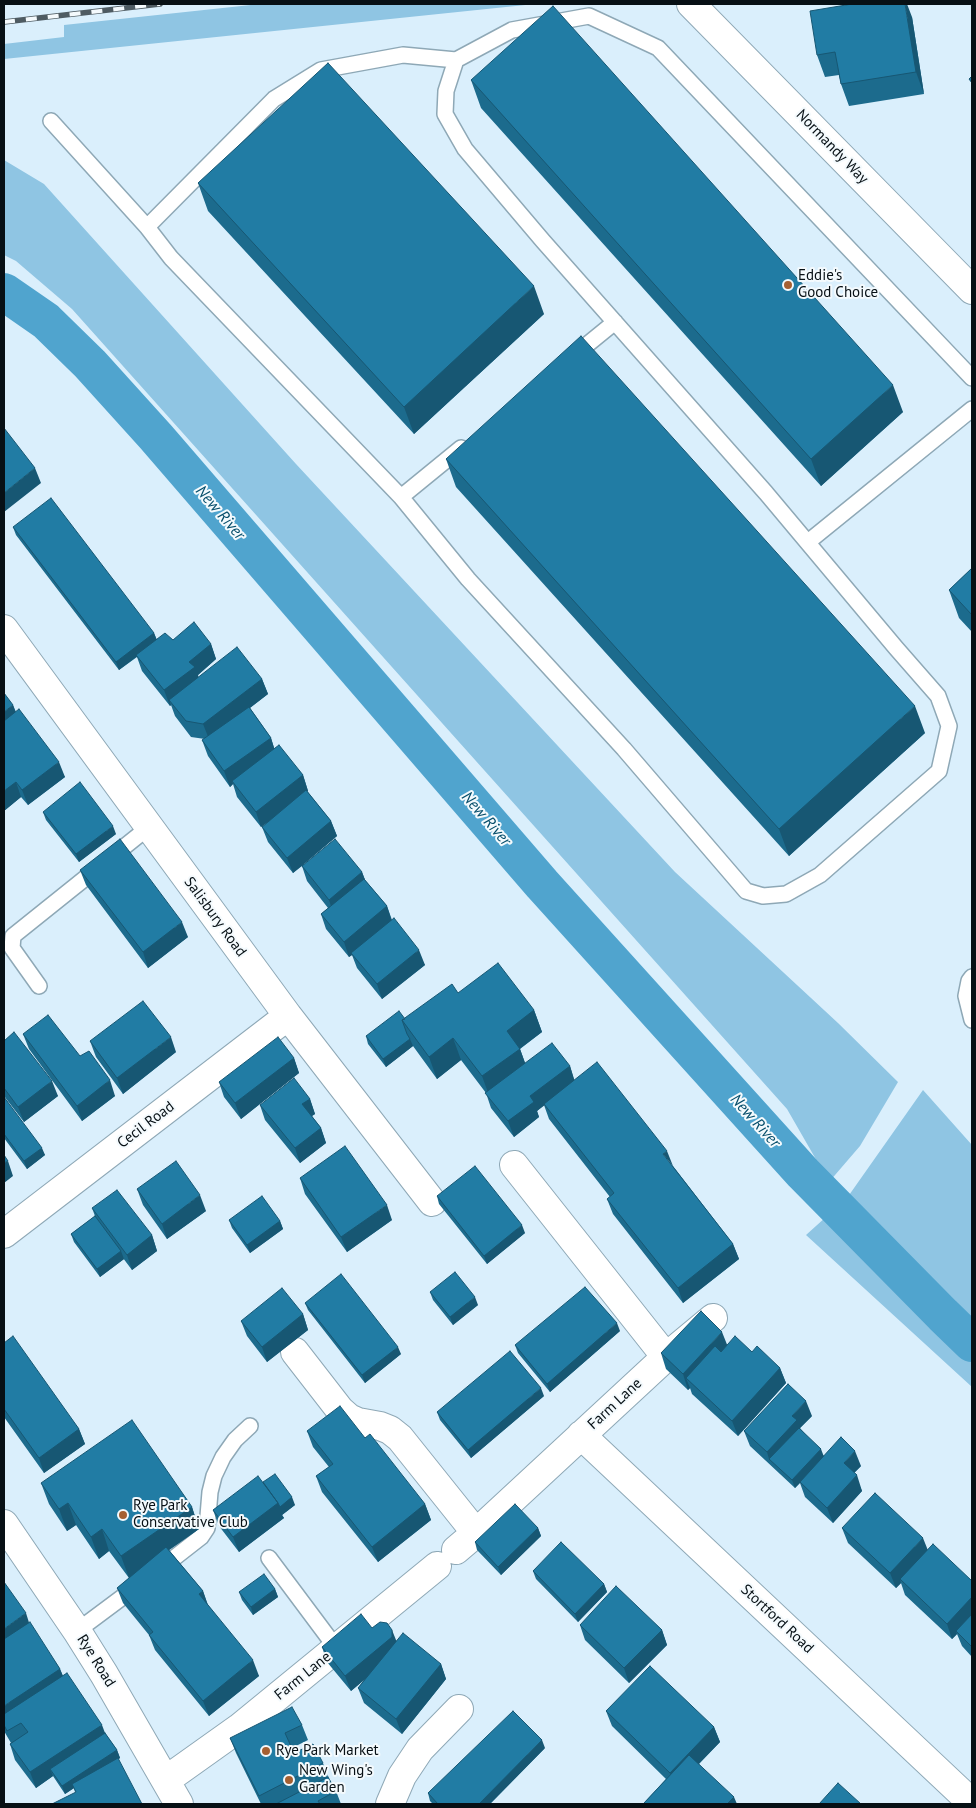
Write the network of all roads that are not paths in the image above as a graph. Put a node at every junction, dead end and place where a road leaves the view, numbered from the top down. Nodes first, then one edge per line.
1 (692, 4) edge
2 (456, 60) junction
3 (51, 121) dead end
4 (147, 227) junction
5 (972, 290) edge
6 (615, 322) junction
7 (562, 366) edge
8 (972, 378) edge
9 (972, 409) edge
10 (470, 441) edge
11 (401, 497) junction
12 (808, 542) junction
13 (7, 639) edge
14 (149, 827) junction
15 (972, 977) edge
16 (40, 986) dead end
17 (288, 1016) junction
18 (972, 1020) edge
19 (514, 1165) dead end
20 (432, 1202) dead end
21 (4, 1234) edge
22 (713, 1318) dead end
23 (296, 1352) dead end
24 (666, 1357) junction
25 (250, 1426) dead end
26 (581, 1435) junction
27 (4, 1524) edge
28 (456, 1550) junction
29 (269, 1558) dead end
30 (77, 1631) junction
31 (336, 1648) junction
32 (459, 1709) dead end
33 (166, 1780) junction
34 (972, 1803) edge
35 (179, 1804) edge
36 (390, 1804) edge

1 - 5 street, Normandy Way
2 - 4 lane
2 - 6 lane
2 - 8 lane
3 - 4 lane
4 - 11 lane
6 - 7 lane
6 - 12 lane
9 - 12 lane
10 - 11 lane
11 - 12 lane
13 - 14 street, Salisbury Road
14 - 16 lane
14 - 17 street, Salisbury Road
15 - 18 lane
17 - 20 street, Salisbury Road
17 - 21 street, Cecil Road
19 - 24 street
22 - 24 street, Farm Lane
23 - 28 street
24 - 26 street, Farm Lane
25 - 30 lane
26 - 28 street, Farm Lane
26 - 34 street, Stortford Road
27 - 30 street, Rye Road
28 - 31 street, Farm Lane
29 - 31 lane
30 - 33 street, Rye Road
31 - 33 street, Farm Lane
32 - 36 street
33 - 35 street, Rye Road

